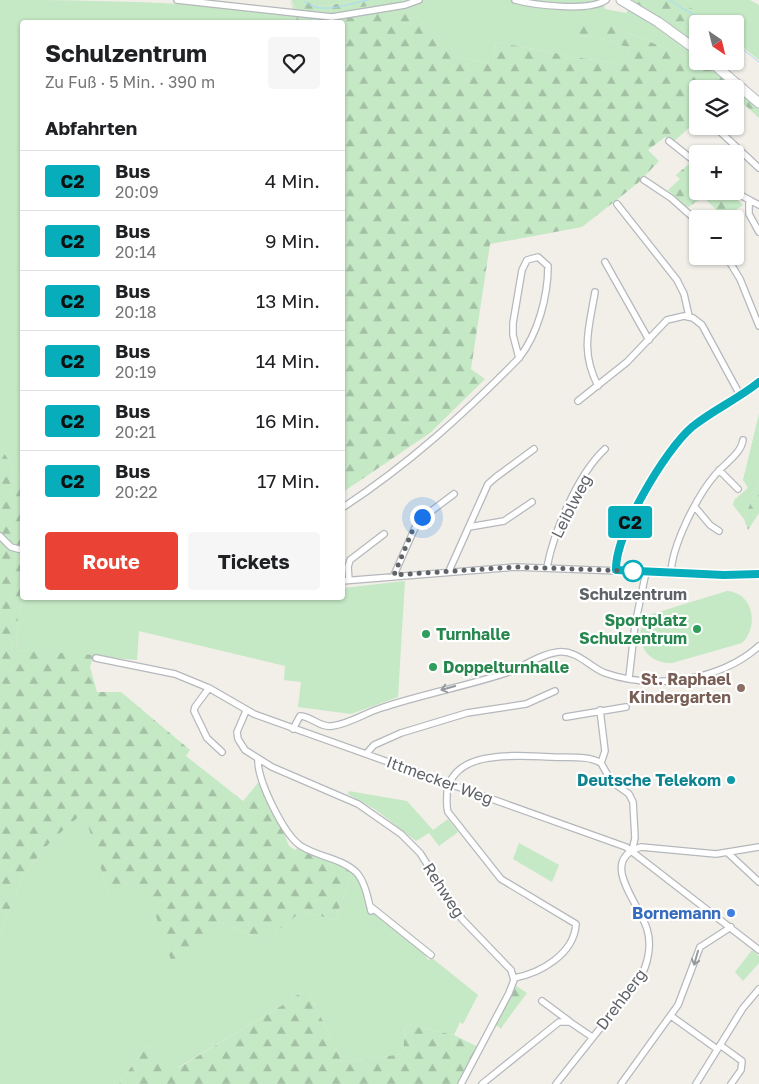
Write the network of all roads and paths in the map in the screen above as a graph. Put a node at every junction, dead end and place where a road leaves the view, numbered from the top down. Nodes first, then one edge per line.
1 (177, 0) edge
2 (419, 0) edge
3 (515, 0) edge
4 (606, 0) edge
5 (621, 0) edge
6 (689, 45) edge
7 (720, 70) edge
8 (759, 103) edge
9 (724, 135) edge
10 (669, 141) dead end
11 (689, 157) edge
12 (759, 168) edge
13 (644, 180) dead end
14 (744, 198) edge
15 (749, 201) junction
16 (617, 204) dead end
17 (759, 205) edge
18 (689, 214) edge
19 (759, 232) edge
20 (605, 262) dead end
21 (731, 265) edge
22 (595, 292) dead end
23 (689, 316) junction
24 (759, 326) edge
25 (649, 340) junction
26 (519, 358) junction
27 (759, 382) edge
28 (598, 386) junction
29 (740, 395) junction
30 (578, 400) dead end
31 (744, 440) dead end
32 (534, 449) dead end
33 (605, 449) dead end
34 (719, 470) junction
35 (738, 489) dead end
36 (454, 494) dead end
37 (532, 502) dead end
38 (345, 506) edge
39 (695, 507) junction
40 (469, 527) junction
41 (719, 531) dead end
42 (384, 534) dead end
43 (0, 536) edge
44 (20, 550) edge
45 (547, 567) junction
46 (616, 570) junction
47 (450, 571) junction
48 (646, 572) junction
49 (671, 573) junction
50 (759, 574) edge
51 (394, 575) junction
52 (346, 580) edge
53 (759, 646) edge
54 (96, 658) dead end
55 (628, 678) junction
56 (209, 688) junction
57 (555, 691) dead end
58 (626, 707) dead end
59 (600, 710) junction
60 (246, 711) junction
61 (566, 717) dead end
62 (293, 728) junction
63 (222, 752) dead end
64 (366, 754) junction
65 (258, 760) junction
66 (601, 764) junction
67 (449, 783) junction
68 (759, 847) edge
69 (632, 850) junction
70 (728, 853) junction
71 (759, 882) edge
72 (731, 928) junction
73 (759, 950) edge
74 (431, 955) dead end
75 (514, 978) junction
76 (759, 989) edge
77 (542, 1001) dead end
78 (671, 1016) junction
79 (570, 1022) junction
80 (592, 1037) junction
81 (719, 1047) junction
82 (461, 1084) edge
83 (482, 1084) edge
84 (556, 1084) edge
85 (621, 1084) edge
86 (696, 1084) edge
87 (731, 1084) edge

1 - 2 street
3 - 4 street
5 - 6 main road
7 - 8 main road
9 - 12 street
10 - 11 street
13 - 18 street
14 - 15 street
15 - 17 street
15 - 19 street
16 - 23 street
20 - 25 street
21 - 24 street
22 - 28 street
23 - 25 street
23 - 29 street
25 - 28 street
26 - 26 street
26 - 38 street
27 - 29 street
28 - 30 street
29 - 46 street
31 - 34 street
32 - 40 street
33 - 45 street, Leiblweg
34 - 35 street
34 - 39 street
36 - 51 street
37 - 40 street
39 - 41 street
39 - 49 street
40 - 47 street
42 - 52 street
43 - 44 street
45 - 46 street
45 - 47 street
46 - 48 street
47 - 51 street
48 - 49 street
48 - 55 street
49 - 50 street
51 - 52 street
53 - 55 street
54 - 56 street, Ittmecker Weg
55 -> 62 street
56 - 60 street, Ittmecker Weg
56 - 63 street
57 - 64 street
58 - 59 street
59 - 61 street
59 - 66 street
60 - 62 street, Ittmecker Weg
60 - 65 street, Rehweg
62 - 64 street, Ittmecker Weg
64 - 67 street, Ittmecker Weg
65 - 74 street
65 - 75 street, Rehweg
66 - 67 street
66 - 69 street, Drehberg
67 - 69 street, Ittmecker Weg
67 - 75 street
68 - 70 street
69 - 70 street
69 - 72 street, Ittmecker Weg
69 - 80 street, Drehberg
70 - 71 street
72 - 73 street, Ittmecker Weg
72 -> 78 street
75 - 82 street
76 - 81 street
77 - 79 street
78 - 81 street
78 - 85 street
79 - 80 street
79 - 83 street
80 - 84 street, Drehberg
81 - 86 street
81 - 87 street

